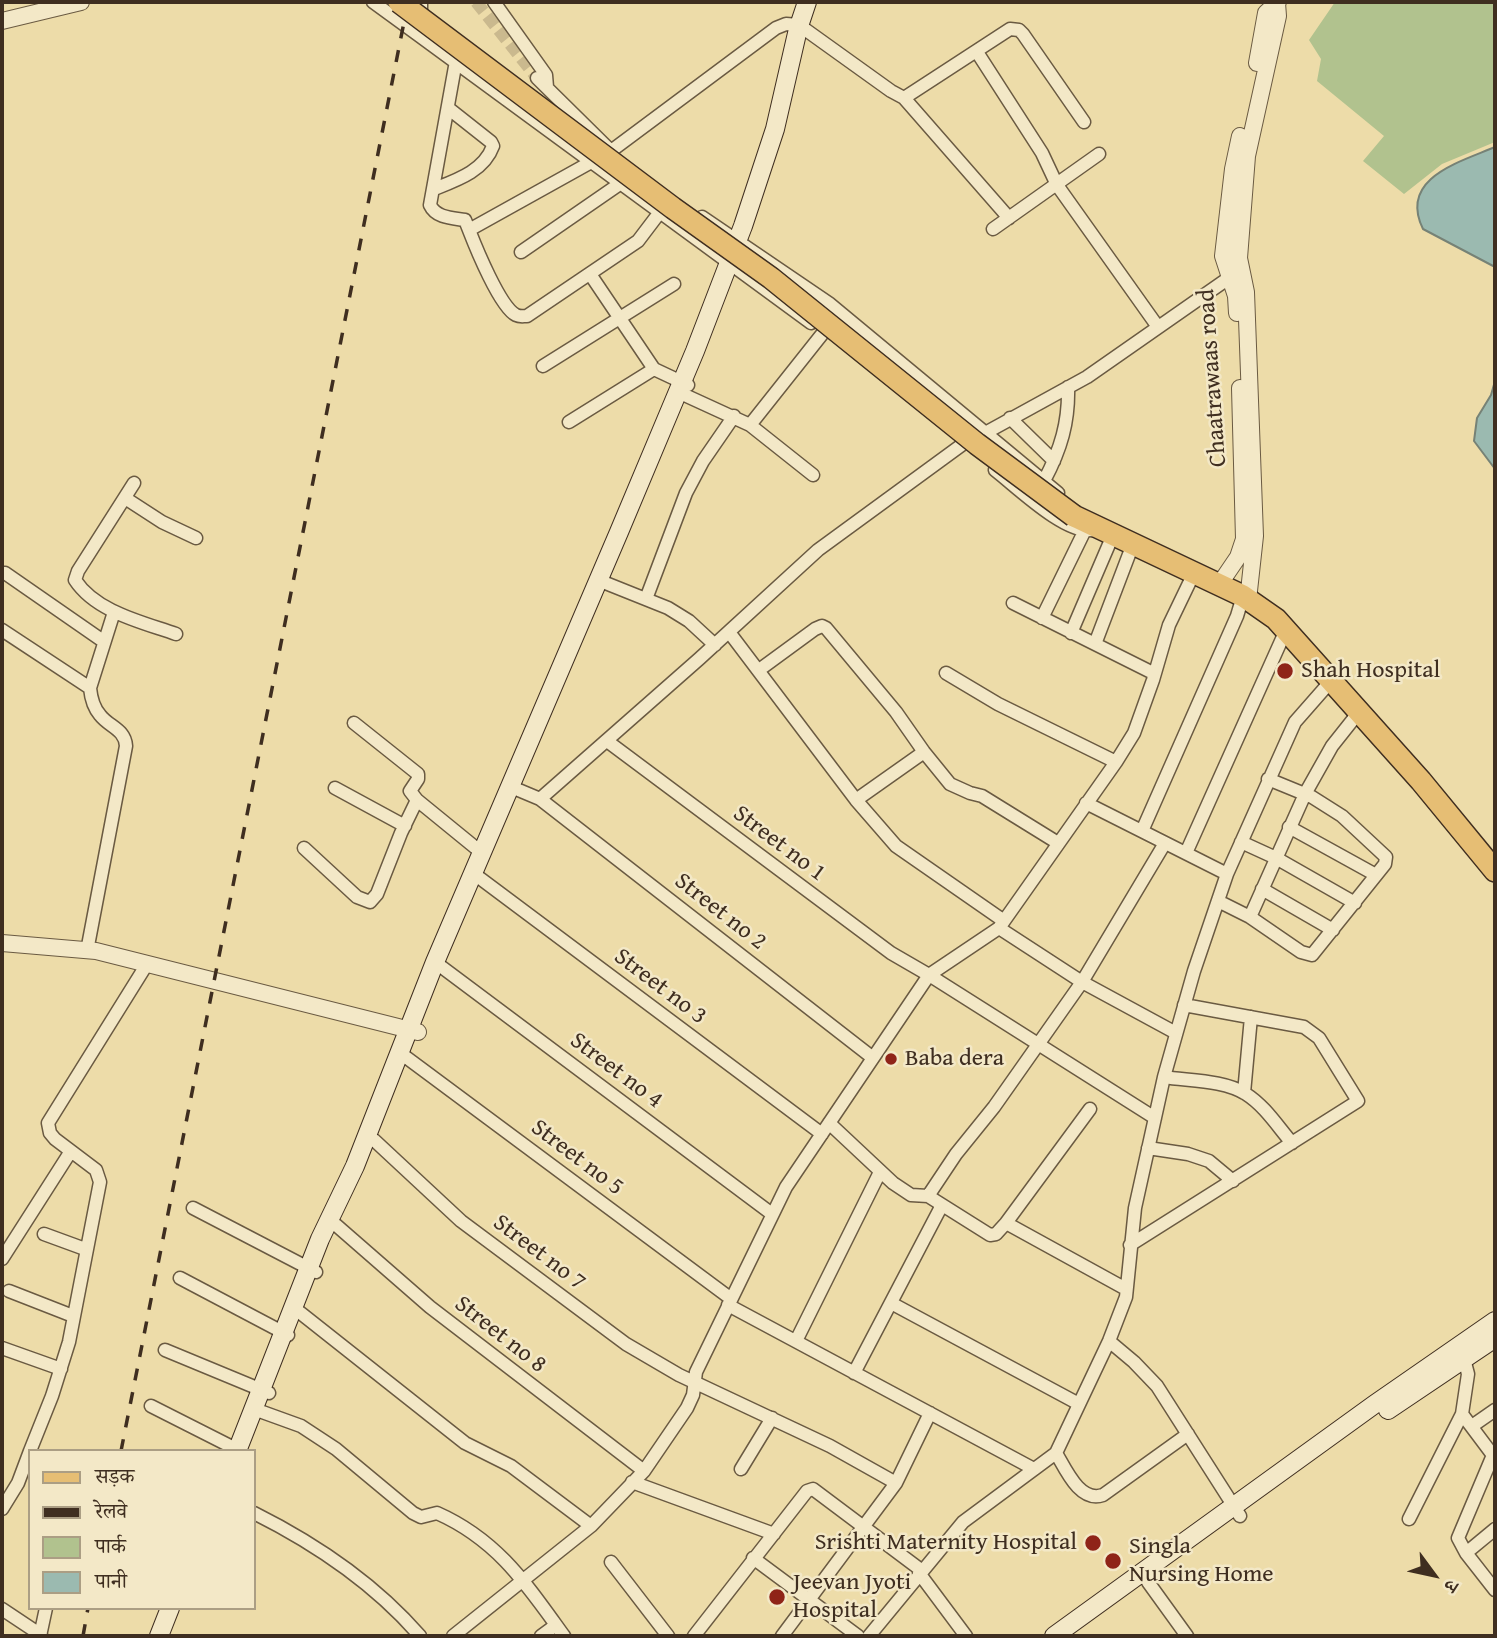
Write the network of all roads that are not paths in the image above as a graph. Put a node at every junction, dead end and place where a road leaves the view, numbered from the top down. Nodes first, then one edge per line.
1 (81, 2) edge
2 (373, 2) edge
3 (399, 2) edge
4 (421, 2) edge
5 (494, 2) edge
6 (807, 2) edge
7 (815, 2) edge
8 (1277, 2) edge
9 (36, 7) edge
10 (2, 21) edge
11 (803, 28) junction
12 (421, 37) junction
13 (977, 52) junction
14 (456, 61) junction
15 (537, 78) tunnel mouth
16 (547, 88) junction
17 (904, 98) junction
18 (448, 108) junction
19 (1084, 122) dead end
20 (611, 151) junction
21 (1099, 154) dead end
22 (591, 162) junction
23 (621, 183) junction
24 (1056, 186) junction
25 (434, 189) junction
26 (660, 212) junction
27 (1009, 218) junction
28 (993, 229) dead end
29 (469, 230) junction
30 (742, 243) junction
31 (520, 252) dead end
32 (734, 265) junction
33 (1236, 273) junction
34 (590, 274) junction
35 (674, 284) dead end
36 (620, 320) junction
37 (1157, 327) junction
38 (823, 333) junction
39 (543, 366) dead end
40 (654, 369) junction
41 (1068, 387) junction
42 (683, 389) junction
43 (734, 416) junction
44 (1010, 418) junction
45 (569, 422) dead end
46 (750, 425) junction
47 (987, 432) junction
48 (963, 444) junction
49 (1054, 461) junction
50 (813, 475) dead end
51 (1044, 481) junction
52 (134, 483) dead end
53 (125, 498) junction
54 (1093, 528) junction
55 (196, 538) dead end
56 (1133, 544) junction
57 (5, 573) dead end
58 (1194, 573) junction
59 (602, 582) junction
60 (1219, 585) junction
61 (1246, 598) junction
62 (646, 599) junction
63 (1013, 603) dead end
64 (114, 612) junction
65 (1042, 618) junction
66 (2, 630) edge
67 (1286, 630) junction
68 (729, 632) junction
69 (1071, 633) junction
70 (176, 634) dead end
71 (103, 641) junction
72 (1095, 644) junction
73 (715, 645) junction
74 (759, 670) junction
75 (946, 673) dead end
76 (1153, 673) junction
77 (1331, 681) junction
78 (89, 688) junction
79 (1359, 712) junction
80 (354, 723) dead end
81 (607, 741) junction
82 (924, 752) junction
83 (1116, 762) junction
84 (1268, 779) junction
85 (335, 788) dead end
86 (513, 788) junction
87 (1305, 794) junction
88 (540, 799) junction
89 (417, 800) junction
90 (856, 800) junction
91 (1086, 803) junction
92 (405, 826) junction
93 (1289, 827) junction
94 (1142, 831) junction
95 (1241, 842) junction
96 (1058, 843) junction
97 (1165, 843) junction
98 (304, 848) dead end
99 (482, 853) junction
100 (1185, 853) junction
101 (1276, 858) junction
102 (1495, 871) edge
103 (1227, 874) junction
104 (1376, 875) junction
105 (477, 876) junction
106 (1262, 889) junction
107 (1218, 901) junction
108 (1355, 903) junction
109 (1250, 917) junction
110 (1002, 924) junction
111 (1333, 930) junction
112 (2, 943) edge
113 (87, 951) junction
114 (147, 964) junction
115 (439, 965) junction
116 (929, 975) junction
117 (1082, 982) junction
118 (1184, 1005) junction
119 (1251, 1017) junction
120 (413, 1031) junction
121 (1176, 1033) junction
122 (1038, 1045) junction
123 (402, 1055) junction
124 (873, 1058) junction
125 (1164, 1077) junction
126 (1244, 1093) junction
127 (1090, 1109) dead end
128 (1155, 1118) junction
129 (825, 1129) junction
130 (374, 1140) junction
131 (1292, 1143) junction
132 (1148, 1148) junction
133 (71, 1151) junction
134 (880, 1172) junction
135 (1233, 1181) junction
136 (928, 1196) junction
137 (942, 1205) junction
138 (193, 1208) dead end
139 (772, 1214) junction
140 (1006, 1223) junction
141 (336, 1225) junction
142 (44, 1234) dead end
143 (1130, 1245) junction
144 (85, 1249) junction
145 (2, 1259) edge
146 (312, 1270) junction
147 (180, 1278) dead end
148 (1126, 1289) junction
149 (9, 1291) dead end
150 (729, 1302) junction
151 (891, 1303) junction
152 (297, 1310) junction
153 (74, 1316) junction
154 (1495, 1321) edge
155 (287, 1335) junction
156 (1495, 1338) edge
157 (796, 1341) junction
158 (1109, 1341) junction
159 (2, 1348) edge
160 (165, 1350) dead end
161 (1464, 1359) junction
162 (61, 1369) junction
163 (854, 1373) junction
164 (694, 1381) junction
165 (265, 1392) junction
166 (1079, 1404) junction
167 (151, 1406) dead end
168 (1495, 1410) edge
169 (258, 1411) junction
170 (930, 1413) junction
171 (1462, 1415) junction
172 (772, 1418) junction
173 (1472, 1426) junction
174 (1188, 1434) junction
175 (31, 1449) edge
176 (234, 1449) edge
177 (239, 1449) edge
178 (248, 1449) edge
179 (1056, 1453) junction
180 (28, 1456) edge
181 (1494, 1457) edge
182 (741, 1469) dead end
183 (1034, 1469) junction
184 (644, 1471) junction
185 (632, 1482) junction
186 (896, 1483) junction
187 (2, 1508) edge
188 (1237, 1511) junction
189 (256, 1514) edge
190 (1409, 1519) dead end
191 (591, 1526) junction
192 (865, 1526) junction
193 (1495, 1529) edge
194 (774, 1534) junction
195 (1465, 1553) junction
196 (753, 1558) junction
197 (611, 1562) dead end
198 (920, 1571) junction
199 (523, 1582) junction
200 (1148, 1582) junction
201 (1495, 1590) edge
202 (809, 1600) junction
203 (2, 1609) edge
204 (46, 1610) edge
205 (169, 1610) edge
206 (181, 1610) edge
207 (556, 1625) junction
208 (1075, 1630) edge
209 (41, 1636) edge
210 (159, 1636) edge
211 (171, 1636) edge
212 (420, 1636) edge
213 (453, 1636) edge
214 (541, 1636) edge
215 (564, 1636) edge
216 (668, 1636) edge
217 (694, 1636) edge
218 (782, 1636) edge
219 (858, 1636) edge
220 (869, 1636) edge
221 (966, 1636) edge
222 (1054, 1636) edge
223 (1187, 1636) edge

1 - 9 street
2 - 12 street
3 - 54 main road, bridge
4 - 12 street
5 - 16 street
6 - 11 main road
7 - 11 main road
8 - 33 street
9 - 10 street
11 - 17 street
11 - 20 street
11 - 30 main road
12 - 14 street
13 - 17 street
13 - 19 street
13 - 24 street
14 - 18 street
14 - 22 street
15 - 16 street
16 - 20 street
17 - 27 street
18 - 25 street
18 - 25 street
20 - 22 street
20 - 30 street
21 - 24 street
22 - 23 street
22 - 29 street
23 - 26 street
23 - 31 street
24 - 27 street
24 - 37 street
25 - 29 street
26 - 32 street
26 - 34 street
27 - 28 street
29 - 34 street
30 - 32 main road
30 - 47 street
32 - 38 street
32 - 42 main road
33 - 37 street
33 - 60 street, Chaatrawaas road
33 - 61 street
34 - 36 street
35 - 36 street
36 - 39 street
36 - 40 street
37 - 41 street
38 - 46 street
38 - 48 street
40 - 42 street
40 - 45 street
41 - 44 street
41 - 49 street
42 - 43 street
42 - 59 main road
43 - 46 street
43 - 62 street
44 - 47 street
44 - 49 street
46 - 50 street
47 - 51 street
48 - 54 street
48 - 68 street
49 - 51 street
51 - 54 street
52 - 53 street
53 - 55 street
53 - 64 street
54 - 56 main road
54 - 65 street
54 - 69 street
56 - 58 main road
56 - 72 street
57 - 71 street
58 - 60 main road
58 - 76 street
59 - 62 street
59 - 86 main road
60 - 61 main road
61 - 67 main road
61 - 94 street
62 - 73 street
63 - 65 street
64 - 70 street
64 - 71 street
65 - 69 street
66 - 78 street
67 - 77 main road
67 - 100 street
68 - 73 street
68 - 74 street
69 - 72 street
71 - 78 street
72 - 76 street
73 - 81 street
74 - 82 street
74 - 90 street
75 - 83 street
76 - 83 street
77 - 79 main road
77 - 84 street
78 - 113 street
79 - 87 street
79 - 102 main road
80 - 89 street
81 - 88 street
81 - 116 street, Street no 1
82 - 90 street
82 - 96 street
83 - 91 street
84 - 87 street
84 - 95 street
85 - 92 street
86 - 88 street, Street no 2
86 - 99 main road
86 - 105 main road
87 - 93 street
87 - 104 street
88 - 124 street, Street no 2
89 - 92 street
89 - 99 street
90 - 110 street
91 - 94 street
91 - 96 street
92 - 98 street
93 - 101 street
93 - 104 street
94 - 97 street
95 - 101 street
95 - 103 street
96 - 110 street
97 - 100 street
97 - 117 street
99 - 105 main road
100 - 103 street
101 - 106 street
101 - 108 street
103 - 107 street
104 - 108 street
105 - 115 main road
105 - 129 street, Street no 3
106 - 109 street
106 - 111 street
107 - 109 street
107 - 118 street
108 - 111 street
109 - 111 street
110 - 116 street
110 - 117 street
112 - 113 street
113 - 114 street
114 - 120 street
114 - 133 street
115 - 120 main road
115 - 139 street, Street no 4
116 - 122 street, Street no 1
116 - 124 street
117 - 121 street
117 - 122 street
118 - 119 street
118 - 121 street
119 - 126 street
119 - 131 street
120 - 123 main road
121 - 125 street
122 - 128 street, Street no 1
122 - 136 street
123 - 130 main road
123 - 146 main road
123 - 150 street, Street no 5
124 - 129 street
125 - 126 street
125 - 128 street
126 - 131 street
127 - 140 street
128 - 132 street
129 - 134 street, Street no 3
129 - 139 street
130 - 141 main road
130 - 164 street, Street no 7
131 - 135 street
132 - 135 street
132 - 143 street
133 - 144 street
133 - 145 street
134 - 136 street, Street no 3
134 - 157 street
135 - 143 street
136 - 137 street, Street no 3
137 - 140 street, Street no 3
137 - 151 street
138 - 146 street
139 - 150 street
140 - 148 street
141 - 146 main road
141 - 184 street, Street no 8
142 - 144 street
143 - 148 street
144 - 153 street
146 - 152 main road
147 - 155 street
148 - 158 street
149 - 153 street
150 - 157 street, Street no 5
150 - 164 street
151 - 163 street
151 - 166 street
152 - 155 main road
152 - 191 street
153 - 162 street
154 - 188 main road
155 - 165 main road
156 - 161 main road
157 - 163 street, Street no 5
158 - 166 street
158 - 174 street
159 - 162 street
160 - 165 street
161 - 171 street
161 - 188 main road
162 - 175 street
163 - 170 street, Street no 5
164 - 172 street, Street no 7
164 - 184 street
165 - 169 main road
166 - 179 street
167 - 176 street
168 - 173 street
169 - 177 main road
169 - 178 main road
169 - 199 street
170 - 183 street, Street no 5
170 - 186 street
171 - 173 street
171 - 190 street
172 - 182 street
172 - 186 street, Street no 7
173 - 181 street
174 - 179 street
174 - 188 street
179 - 183 street
180 - 187 street
181 - 195 street
183 - 198 street
184 - 185 street
185 - 191 street
185 - 194 street
186 - 192 street
188 - 200 main road
188 - 208 main road
189 - 212 street
191 - 199 street
192 - 194 street
192 - 198 street
192 - 202 street
193 - 195 street
194 - 196 street
195 - 201 street
196 - 202 street
196 - 217 street
197 - 216 street
198 - 220 street
198 - 221 street
199 - 207 street
199 - 213 street
200 - 208 main road
200 - 223 street
202 - 218 street
202 - 219 street
203 - 209 street
204 - 209 street
205 - 210 main road
206 - 211 main road
207 - 214 street
207 - 215 street
208 - 222 main road

